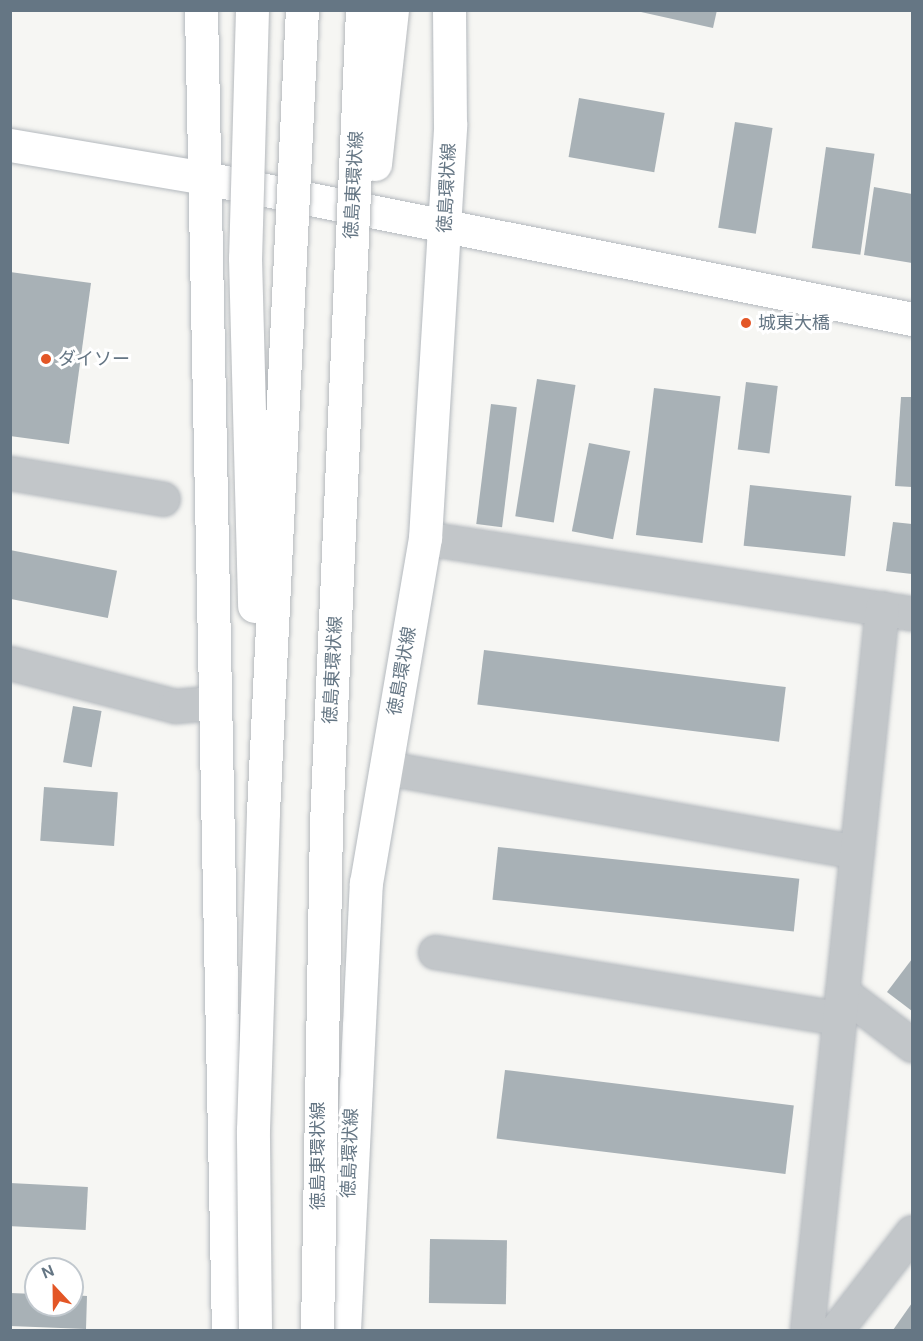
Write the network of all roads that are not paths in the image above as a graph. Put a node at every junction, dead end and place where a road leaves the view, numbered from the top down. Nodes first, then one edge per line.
1 (201, 10) edge
2 (208, 10) edge
3 (252, 10) edge
4 (302, 10) edge
5 (362, 10) edge
6 (392, 10) edge
7 (449, 10) edge
8 (206, 54) junction
9 (10, 145) edge
10 (205, 178) junction
11 (445, 225) junction
12 (912, 319) edge
13 (342, 458) junction
14 (10, 473) edge
15 (164, 499) dead end
16 (425, 538) junction
17 (897, 610) edge
18 (10, 663) edge
19 (213, 703) junction
20 (386, 768) junction
21 (263, 812) junction
22 (857, 852) junction
23 (435, 952) dead end
24 (841, 1005) junction
25 (912, 1045) edge
26 (912, 1232) edge
27 (228, 1330) edge
28 (255, 1330) edge
29 (317, 1330) edge
30 (344, 1330) edge
31 (807, 1330) edge
32 (836, 1330) edge

1 - 8 main road
2 - 8 main road
3 - 21 main road, bridge
4 - 21 main road, bridge
5 - 13 main road, 徳島東環状線, bridge
6 - 13 main road, bridge
7 - 11 main road, 徳島環状線
8 - 10 main road
9 - 10 main road
10 - 11 main road
10 - 19 main road
11 - 12 main road
11 - 16 main road, 徳島環状線
13 - 29 main road, 徳島東環状線, bridge
14 - 15 street
16 - 17 street
16 - 20 main road, 徳島環状線
17 - 22 street
18 - 19 street
19 - 27 main road
20 - 22 street
20 - 30 main road, 徳島環状線
21 - 28 main road, bridge
22 - 24 street
23 - 24 street
24 - 25 street
24 - 31 street
26 - 32 street

